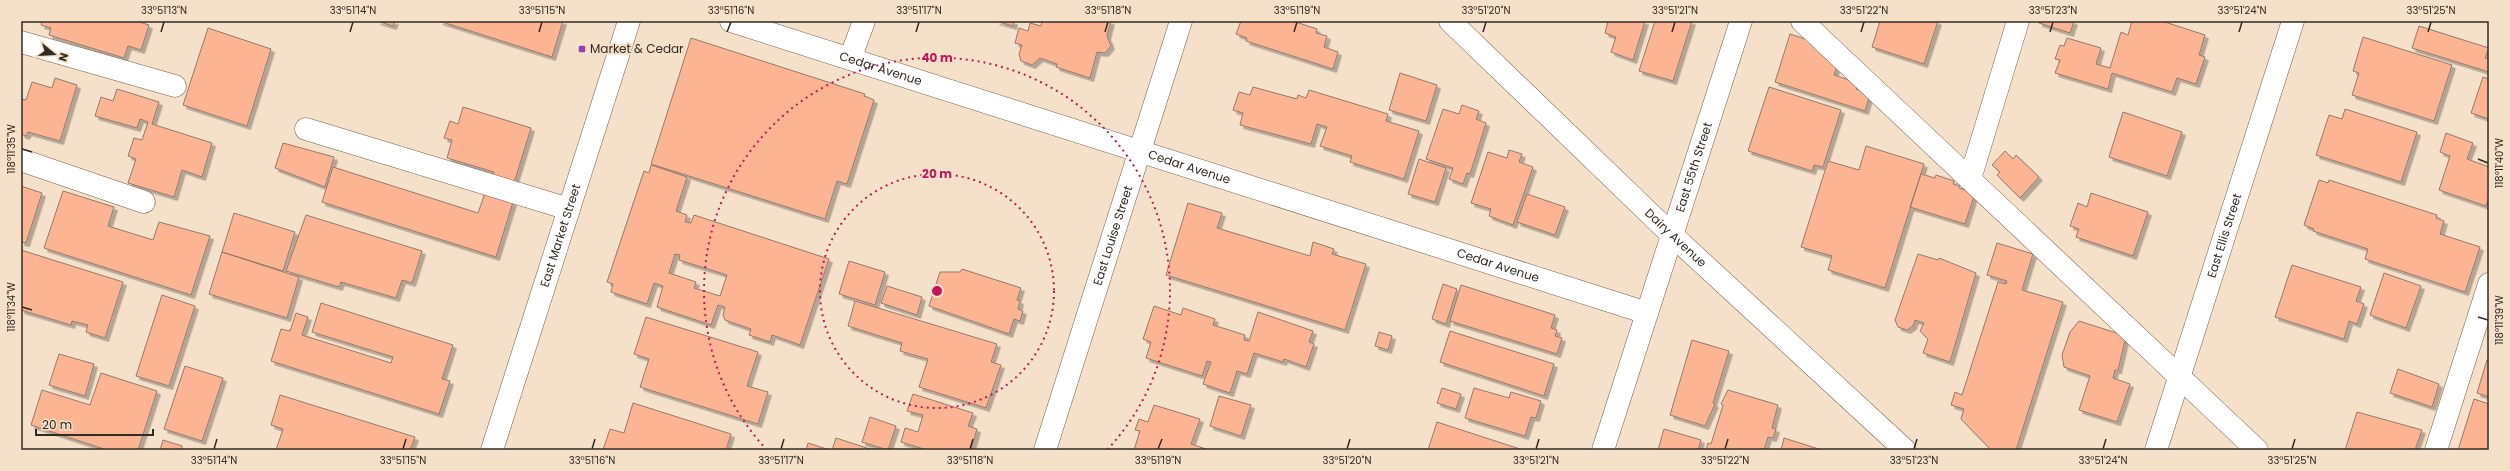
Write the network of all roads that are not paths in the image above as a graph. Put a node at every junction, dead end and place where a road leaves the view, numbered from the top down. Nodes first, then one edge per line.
1 (629, 21) edge
2 (731, 21) edge
3 (864, 21) edge
4 (1181, 21) edge
5 (1450, 21) edge
6 (1741, 21) edge
7 (1802, 21) edge
8 (2018, 21) edge
9 (2293, 21) edge
10 (21, 42) edge
11 (850, 59) junction
12 (175, 86) dead end
13 (306, 129) dead end
14 (1140, 152) junction
15 (21, 160) edge
16 (1970, 179) junction
17 (144, 202) dead end
18 (569, 209) junction
19 (1672, 235) junction
20 (2489, 284) edge
21 (1647, 313) junction
22 (2179, 376) junction
23 (492, 450) edge
24 (1045, 450) edge
25 (1604, 450) edge
26 (1904, 450) edge
27 (2156, 450) edge
28 (2257, 450) edge
29 (2436, 450) edge

1 - 18 street, East Market Street
2 - 11 street, Cedar Avenue
3 - 11 street
4 - 14 street, East Louise Street
5 - 19 street, Dairy Avenue
6 - 19 street, East 55th Street
7 - 16 street
8 - 16 street
9 - 22 street, East Ellis Street
10 - 12 street
11 - 14 street, Cedar Avenue
13 - 18 street
14 - 21 street, Cedar Avenue
14 - 24 street, East Louise Street
15 - 17 street
16 - 22 street
18 - 23 street, East Market Street
19 - 21 street, East 55th Street
19 - 26 street, Dairy Avenue
20 - 29 street
21 - 25 street, East 55th Street
22 - 27 street, East Ellis Street
22 - 28 street

